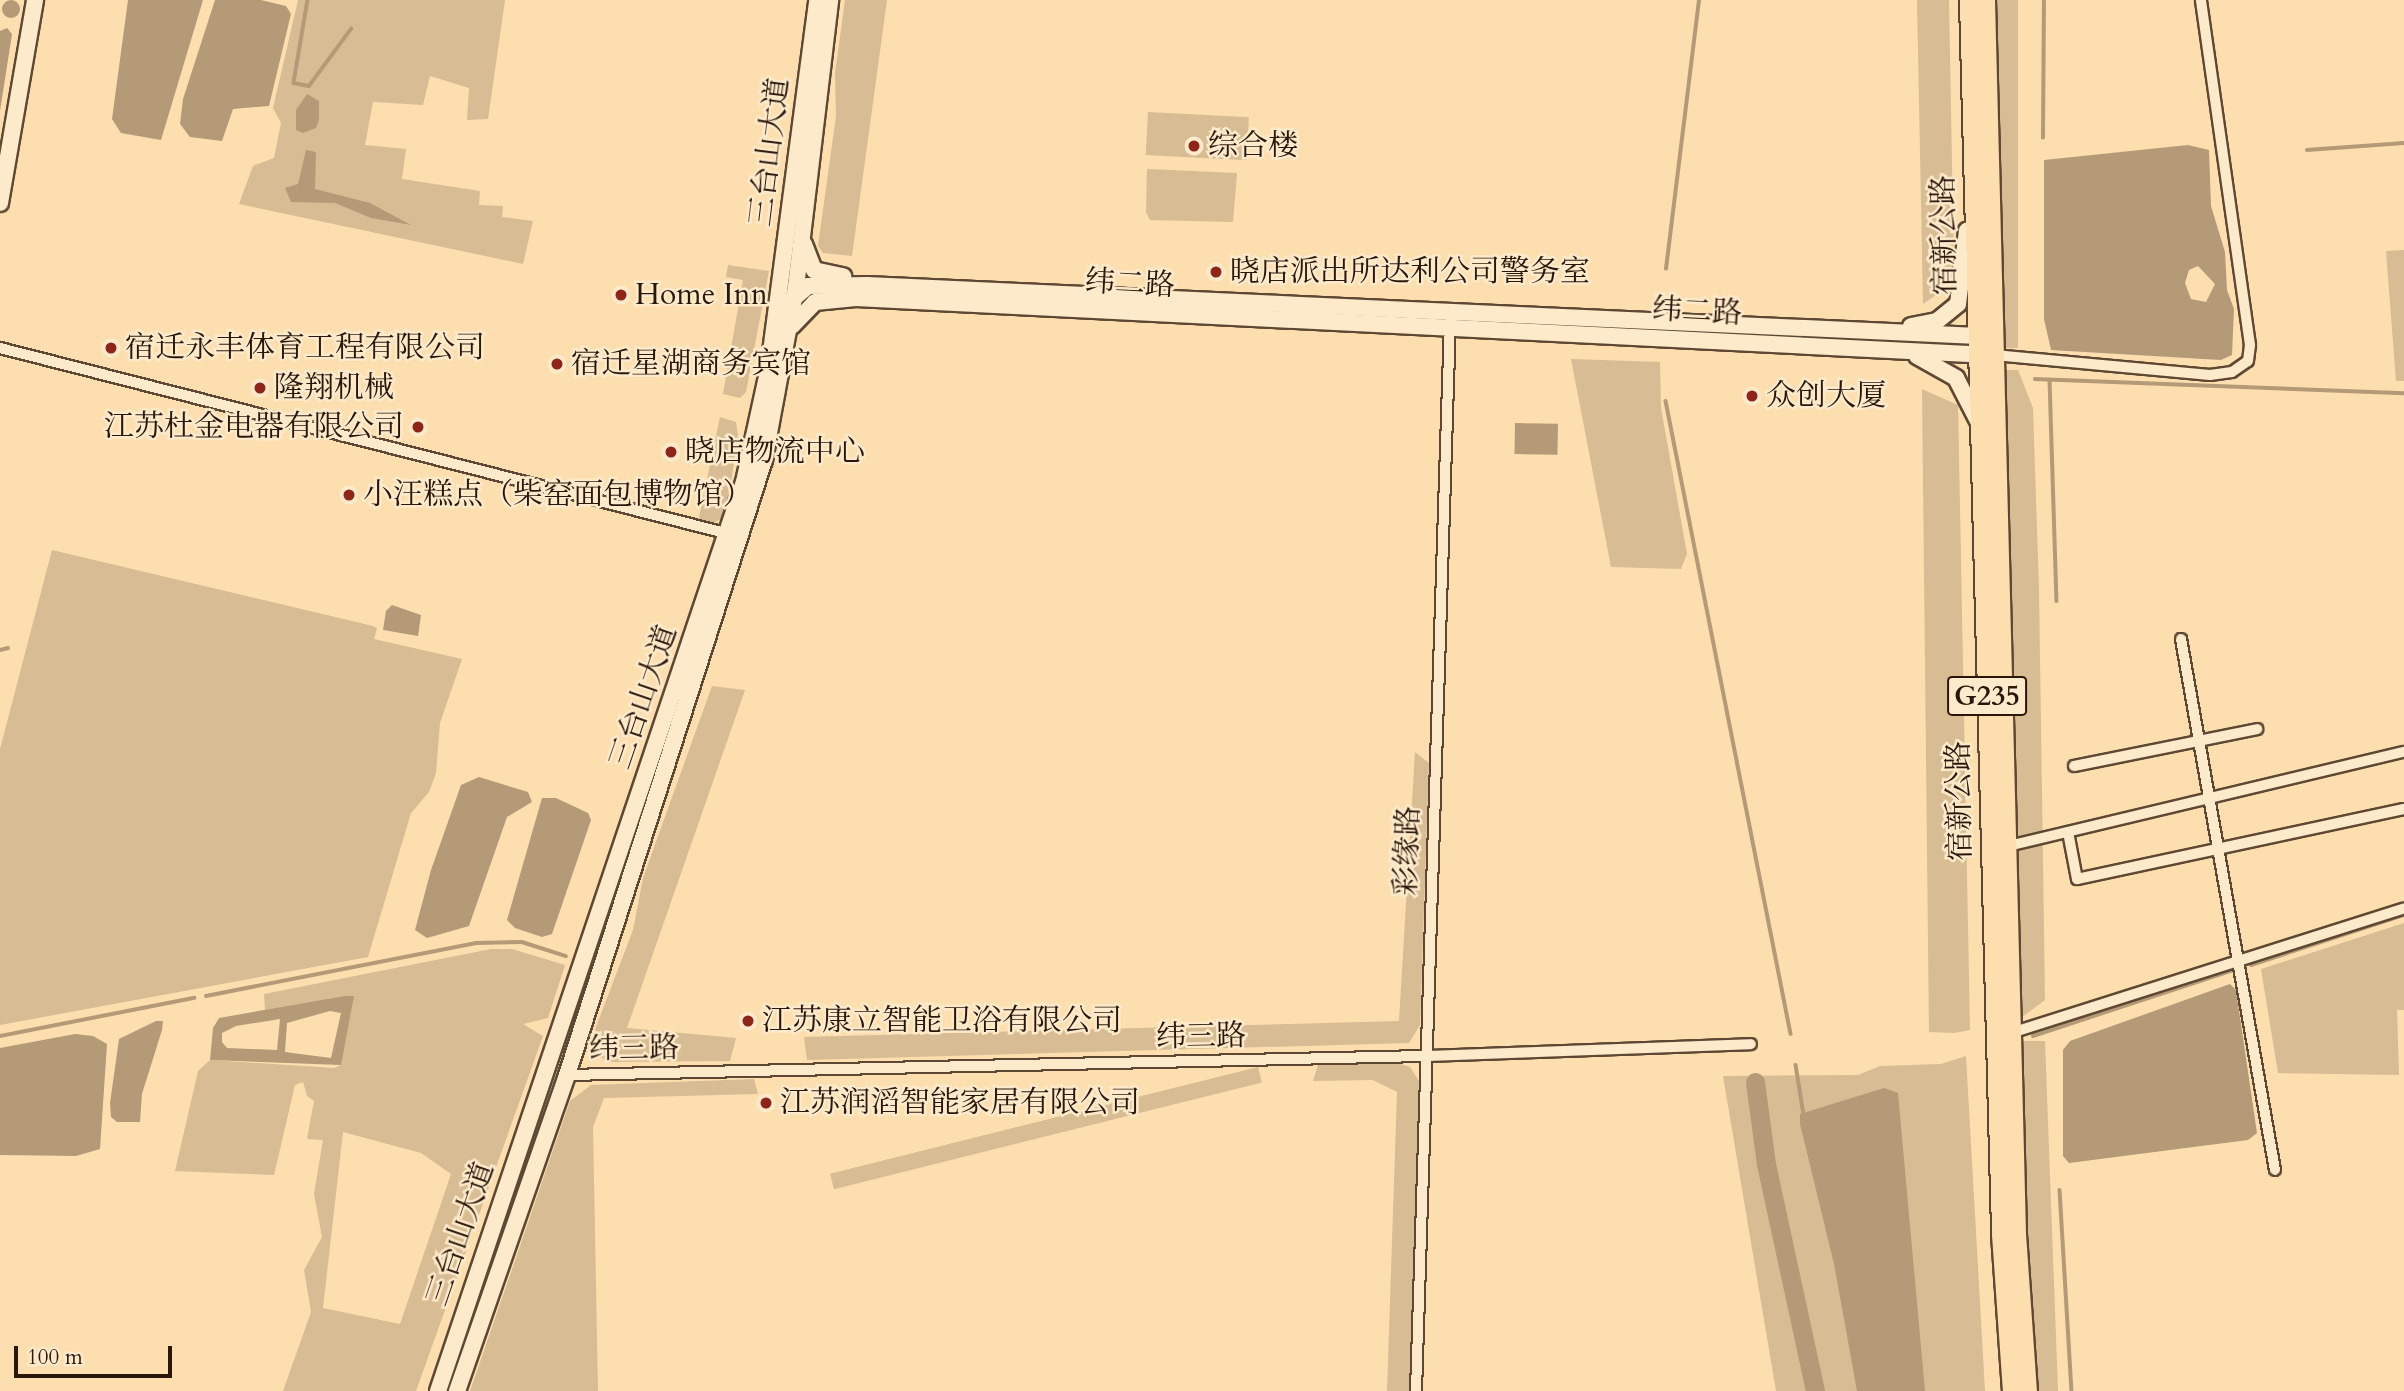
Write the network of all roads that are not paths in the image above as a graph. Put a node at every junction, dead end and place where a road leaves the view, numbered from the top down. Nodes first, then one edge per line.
1 (35, 0) edge
2 (817, 0) edge
3 (830, 0) edge
4 (1969, 0) edge
5 (1985, 0) edge
6 (2201, 0) edge
7 (1972, 124) junction
8 (0, 203) edge
9 (803, 234) junction
10 (960, 289) junction
11 (794, 297) junction
12 (1450, 312) junction
13 (775, 325) junction
14 (1450, 329) junction
15 (1865, 331) junction
16 (788, 338) junction
17 (1842, 347) junction
18 (0, 348) edge
19 (1983, 348) junction
20 (1980, 426) junction
21 (729, 534) junction
22 (2181, 639) dead end
23 (2258, 729) dead end
24 (2200, 742) junction
25 (2404, 752) edge
26 (2074, 766) dead end
27 (2210, 798) junction
28 (2404, 809) edge
29 (2068, 832) junction
30 (1999, 848) junction
31 (2220, 852) junction
32 (2404, 908) edge
33 (2241, 960) junction
34 (2011, 1033) junction
35 (1751, 1044) dead end
36 (1426, 1056) junction
37 (567, 1075) junction
38 (2275, 1170) dead end
39 (438, 1391) edge
40 (457, 1391) edge
41 (1416, 1391) edge
42 (2012, 1391) edge
43 (2027, 1391) edge

1 - 8 street
2 - 13 street, 三台山大道
3 - 9 street, 三台山大道
4 - 7 highway, 宿新公路 / G235
5 - 19 highway, 宿新公路 / G235
6 - 19 street
7 - 15 street
7 - 19 highway, 宿新公路 / G235
9 - 10 street
9 - 11 street, 三台山大道
10 - 11 street, 纬二路
10 - 12 street, 纬二路
11 - 13 street
11 - 16 street, 三台山大道
12 - 14 street, 彩缘路
12 - 15 street, 纬二路
13 - 21 street, 三台山大道
14 - 16 street, 纬二路
14 - 17 street, 纬二路
14 - 36 street, 彩缘路
15 - 19 street, 纬二路
16 - 37 street, 三台山大道
17 - 19 street, 纬二路
17 - 20 street
18 - 21 street
19 - 20 highway, 宿新公路 / G235
19 - 30 highway, 宿新公路 / G235
20 - 30 highway, 宿新公路 / G235
21 - 39 street, 三台山大道
22 - 24 street
23 - 24 street
24 - 26 street
24 - 27 street
25 - 27 street
27 - 29 street
27 - 31 street
28 - 31 street
29 - 30 street
29 - 31 street
30 - 34 highway, 宿新公路 / G235
30 - 42 highway, 宿新公路 / G235
31 - 33 street
32 - 33 street
33 - 34 street
33 - 38 street
34 - 43 highway, 宿新公路 / G235
35 - 36 street, 纬三路
36 - 37 street, 纬三路
36 - 41 street, 彩缘路
37 - 40 street, 三台山大道

